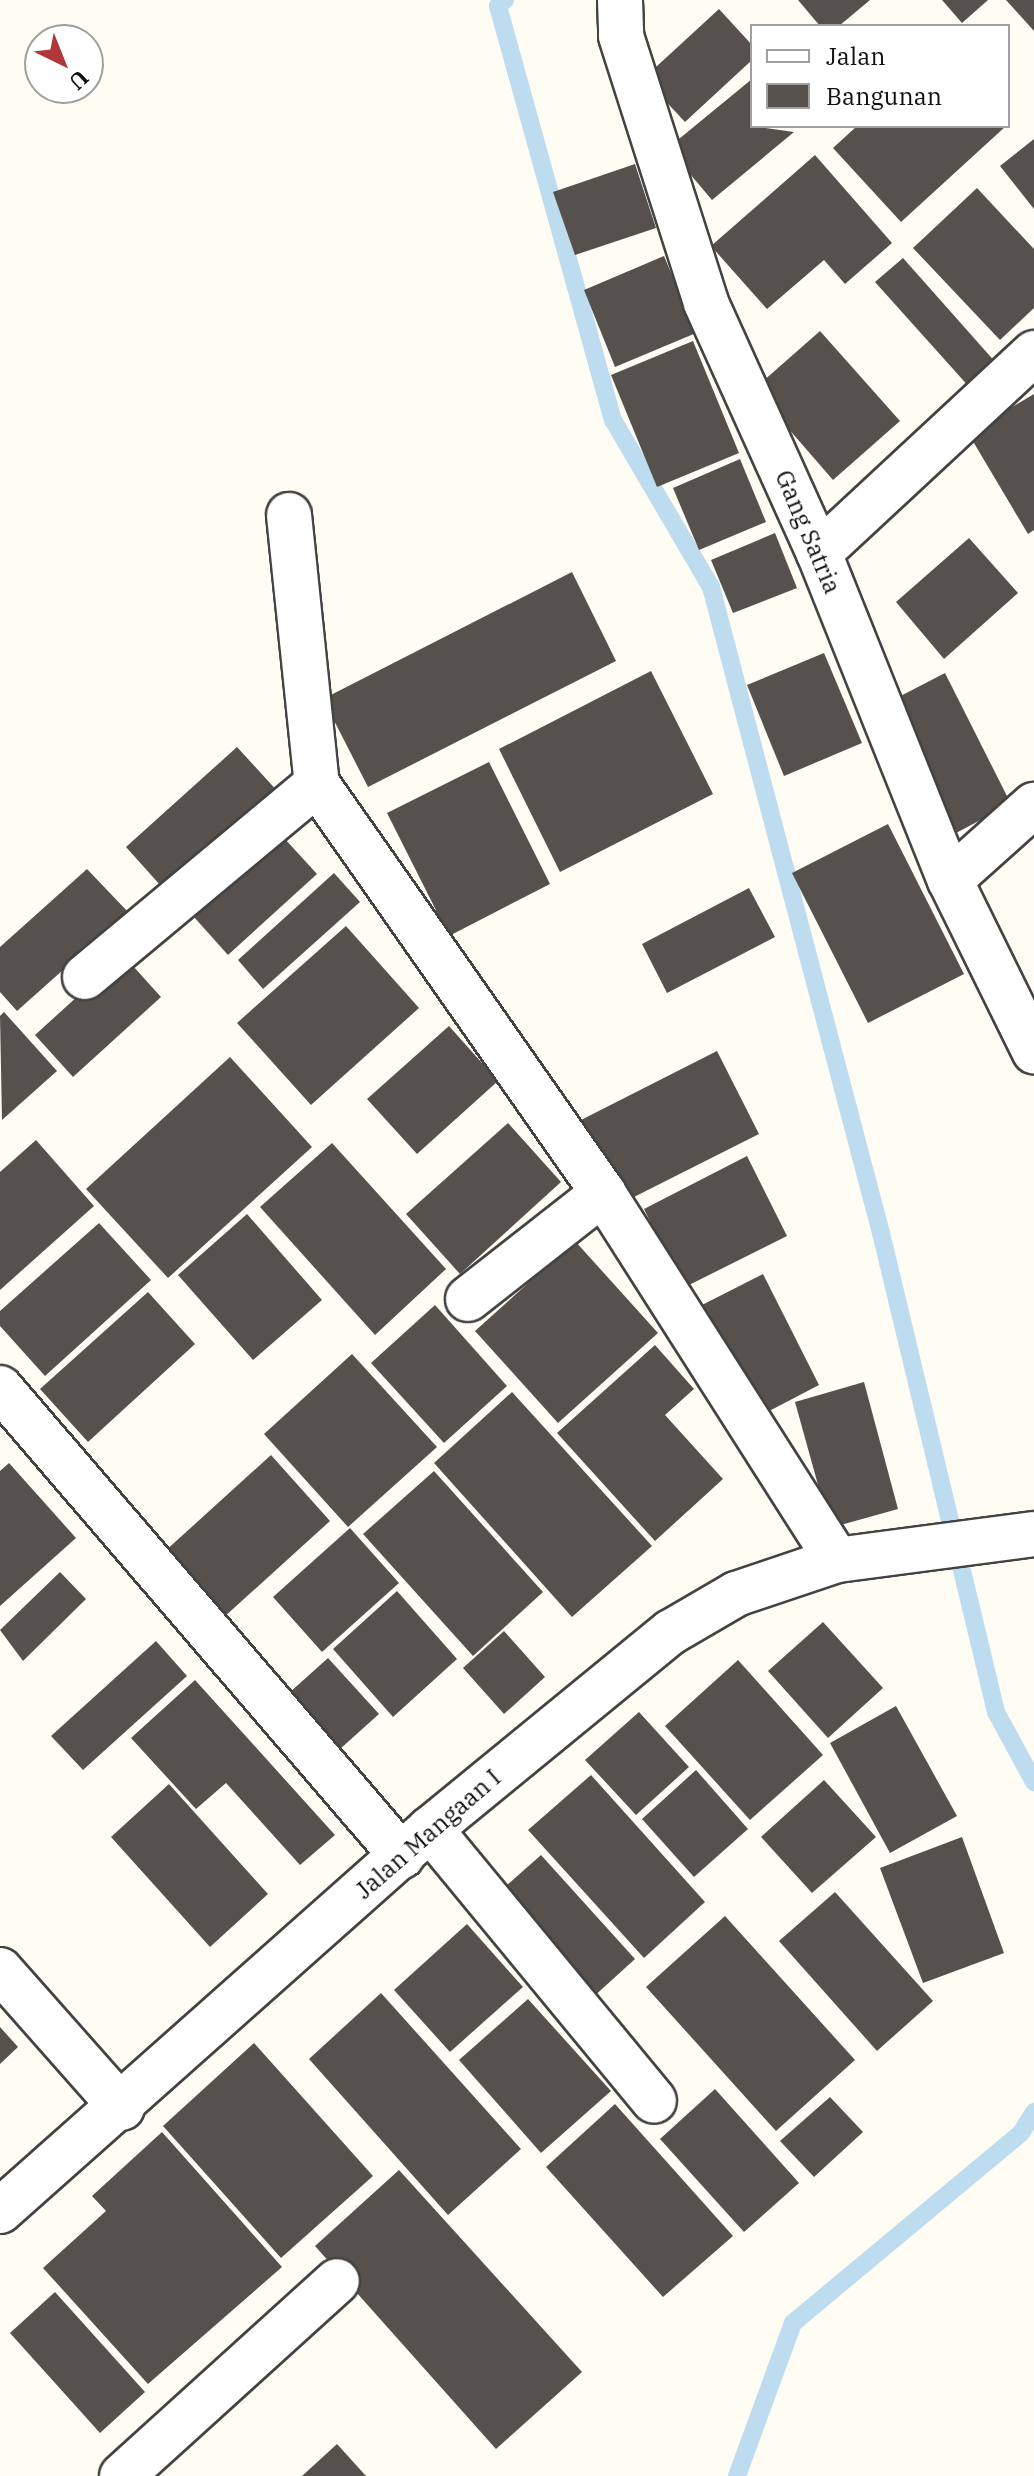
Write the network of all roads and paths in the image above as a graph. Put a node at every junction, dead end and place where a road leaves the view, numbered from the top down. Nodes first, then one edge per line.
1 (620, 0) edge
2 (1034, 353) edge
3 (289, 515) dead end
4 (819, 553) junction
5 (317, 784) junction
6 (1034, 805) edge
7 (950, 880) junction
8 (85, 977) dead end
9 (1034, 1051) edge
10 (603, 1193) junction
11 (468, 1299) dead end
12 (0, 1388) edge
13 (1034, 1534) edge
14 (837, 1560) junction
15 (416, 1842) junction
16 (0, 1970) edge
17 (654, 2101) dead end
18 (122, 2108) junction
19 (0, 2211) edge
20 (337, 2281) dead end
21 (122, 2476) edge

1 - 4 street, Gang Satria
2 - 4 street
3 - 5 street
4 - 7 street, Gang Satria
5 - 8 street
5 - 10 street
6 - 7 street
7 - 9 street, Gang Satria
10 - 11 street
10 - 14 street
12 - 15 street
13 - 14 street, Jalan Mangaan I
14 - 15 street, Jalan Mangaan I
15 - 17 street
15 - 18 street, Jalan Mangaan I
16 - 18 street
18 - 19 street, Jalan Mangaan I
20 - 21 street

